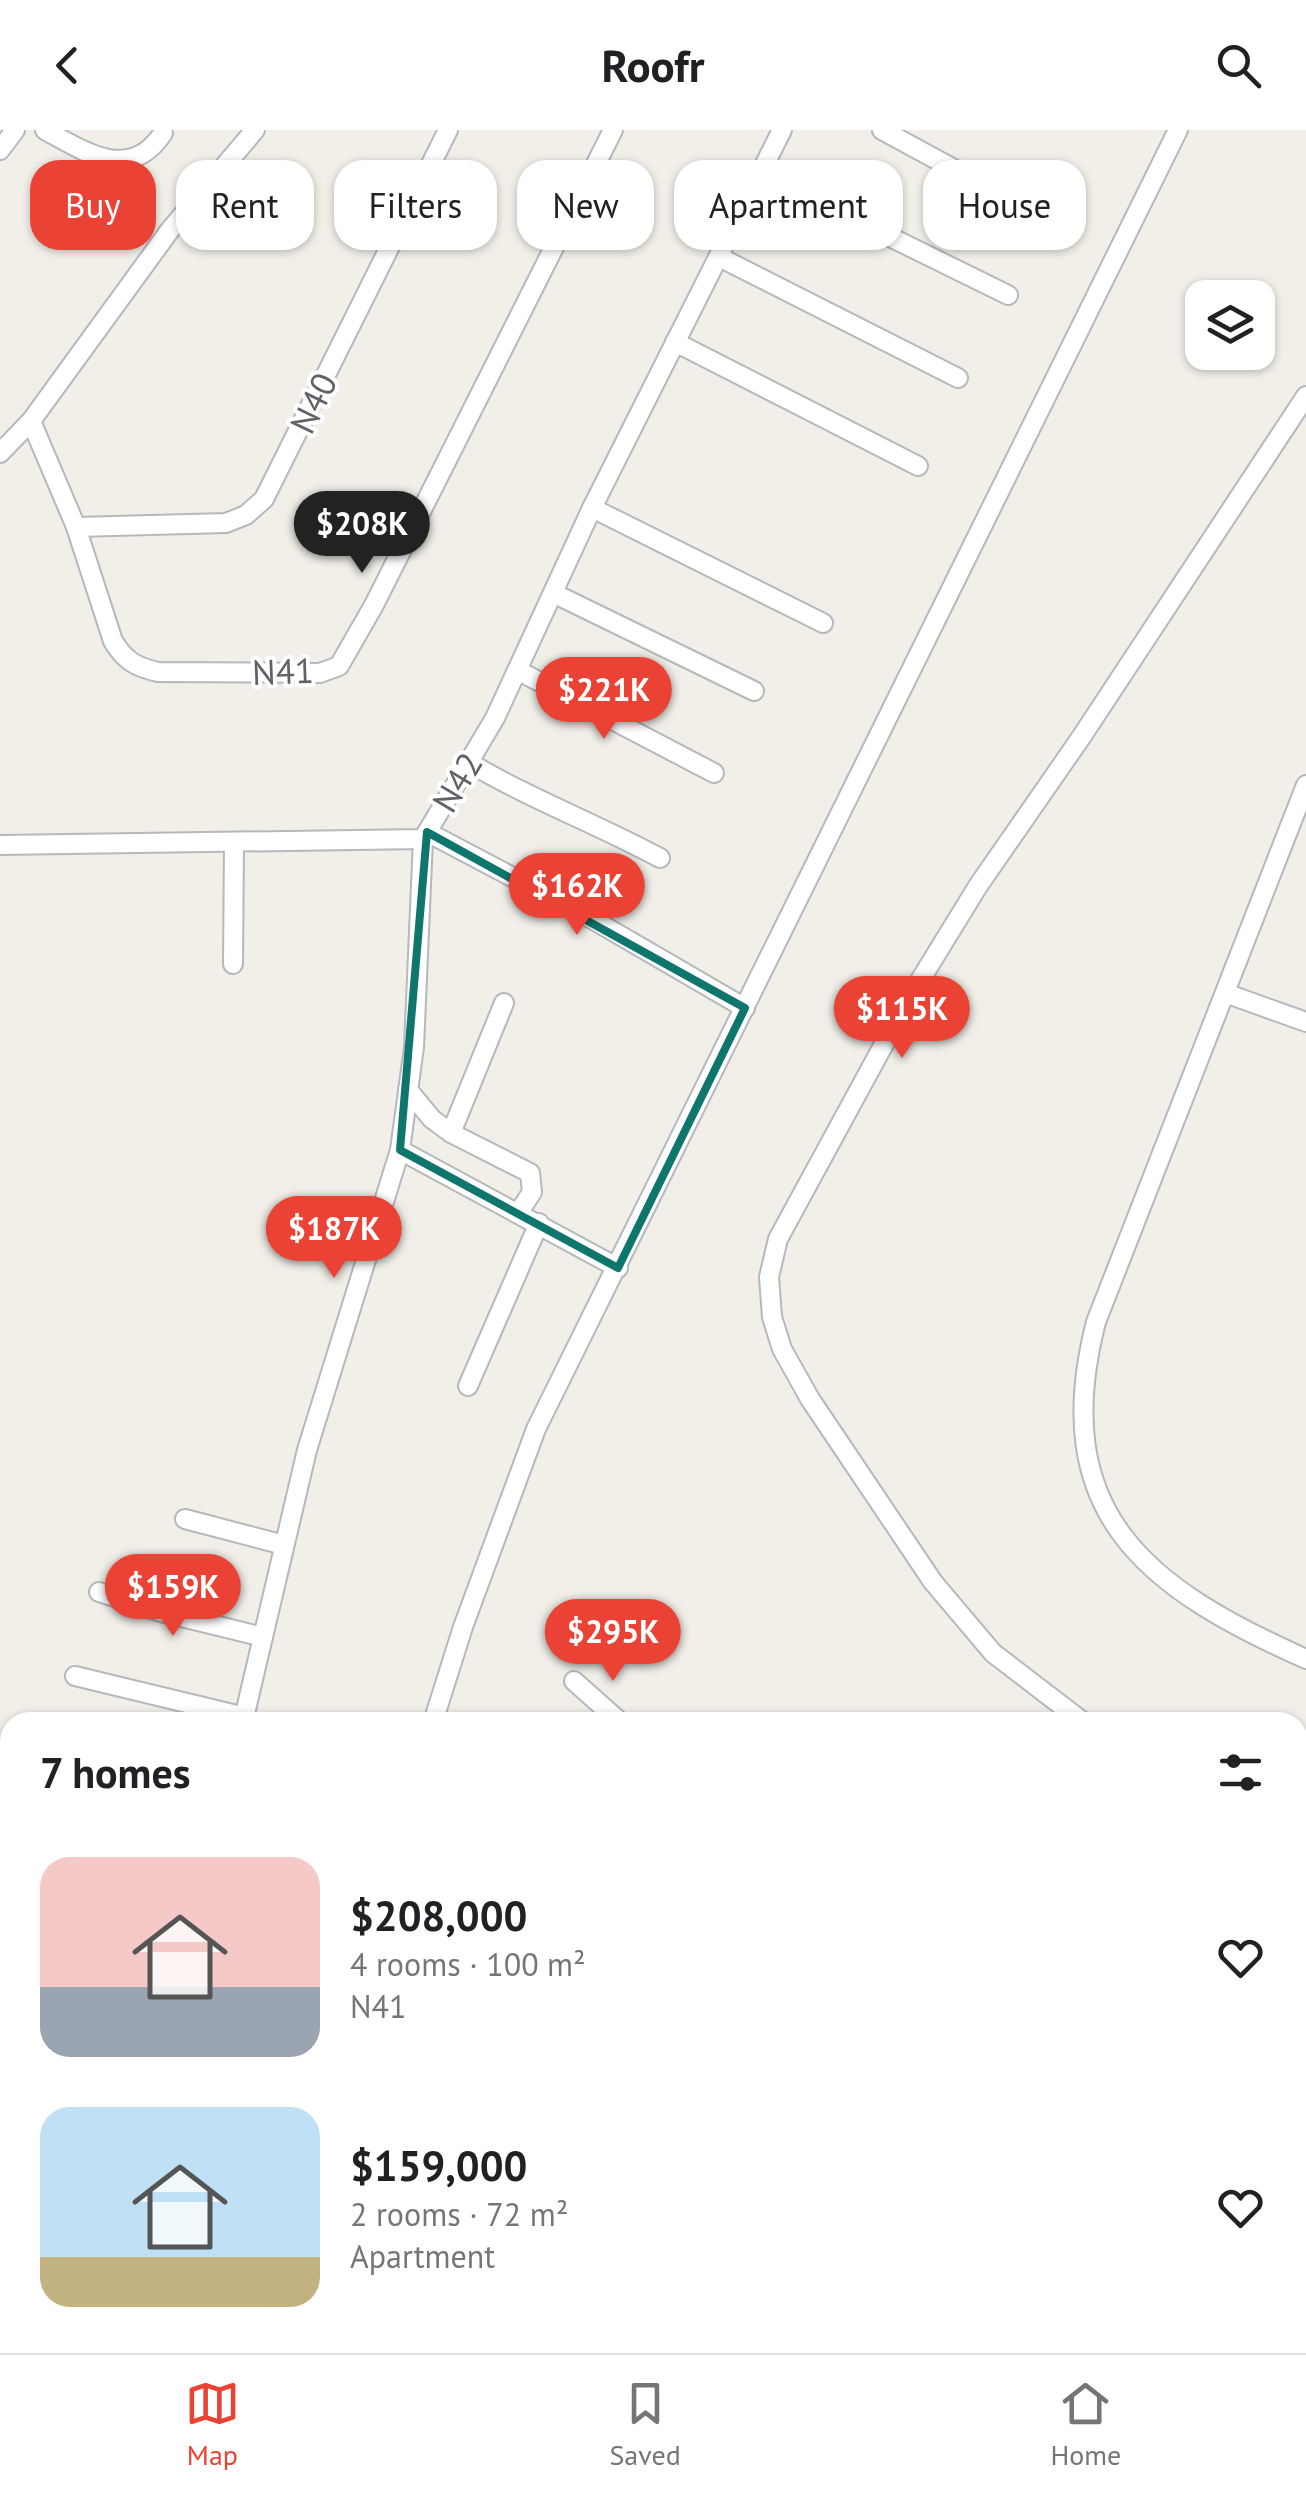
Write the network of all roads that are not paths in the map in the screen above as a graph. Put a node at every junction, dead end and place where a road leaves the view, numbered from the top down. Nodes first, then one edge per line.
1 (16, 130) edge
2 (45, 130) edge
3 (255, 130) edge
4 (448, 130) edge
5 (613, 130) edge
6 (782, 130) edge
7 (882, 130) edge
8 (1178, 130) edge
9 (164, 134) dead end
10 (0, 150) edge
11 (767, 160) edge
12 (937, 160) edge
13 (903, 243) edge
14 (721, 250) edge
15 (718, 256) junction
16 (1008, 294) dead end
17 (676, 342) junction
18 (958, 378) dead end
19 (1306, 396) edge
20 (30, 421) junction
21 (0, 452) edge
22 (918, 466) dead end
23 (592, 508) junction
24 (76, 527) junction
25 (553, 593) junction
26 (823, 624) dead end
27 (517, 670) junction
28 (754, 691) dead end
29 (468, 762) junction
30 (714, 772) dead end
31 (1306, 786) edge
32 (425, 835) junction
33 (234, 842) junction
34 (0, 845) edge
35 (660, 858) dead end
36 (233, 964) dead end
37 (1225, 993) junction
38 (504, 1003) dead end
39 (745, 1008) junction
40 (1306, 1022) edge
41 (408, 1090) junction
42 (451, 1133) junction
43 (400, 1150) junction
44 (519, 1212) junction
45 (540, 1223) junction
46 (618, 1268) junction
47 (468, 1386) dead end
48 (185, 1520) dead end
49 (284, 1546) junction
50 (99, 1592) dead end
51 (263, 1637) junction
52 (1306, 1659) edge
53 (75, 1676) dead end
54 (574, 1680) dead end
55 (213, 1712) edge
56 (246, 1712) edge
57 (436, 1712) edge
58 (609, 1712) edge
59 (1070, 1712) edge

1 - 10 street
2 - 9 street
3 - 20 street
4 - 24 street, N40
5 - 24 street, N41
6 - 11 street, N42
7 - 12 street
8 - 39 street
13 - 16 street
14 - 15 street, N42
15 - 17 street, N42
15 - 18 street
17 - 22 street
17 - 23 street, N42
19 - 59 street
20 - 21 street
20 - 24 street, N41
23 - 25 street, N42
23 - 26 street
25 - 27 street, N42
25 - 28 street
27 - 29 street, N42
27 - 30 street
29 - 32 street, N42
29 - 35 street
31 - 37 street
32 - 33 street, N42
32 - 39 street
32 - 41 street
33 - 34 street, N42
33 - 36 street
37 - 40 street
37 - 52 street
38 - 42 street
39 - 46 street
41 - 42 street
41 - 43 street
42 - 44 street
43 - 44 street
43 - 49 street
44 - 45 street
45 - 46 street
45 - 47 street
46 - 57 street
48 - 49 street
49 - 51 street
50 - 51 street
51 - 56 street
53 - 55 street
54 - 58 street

